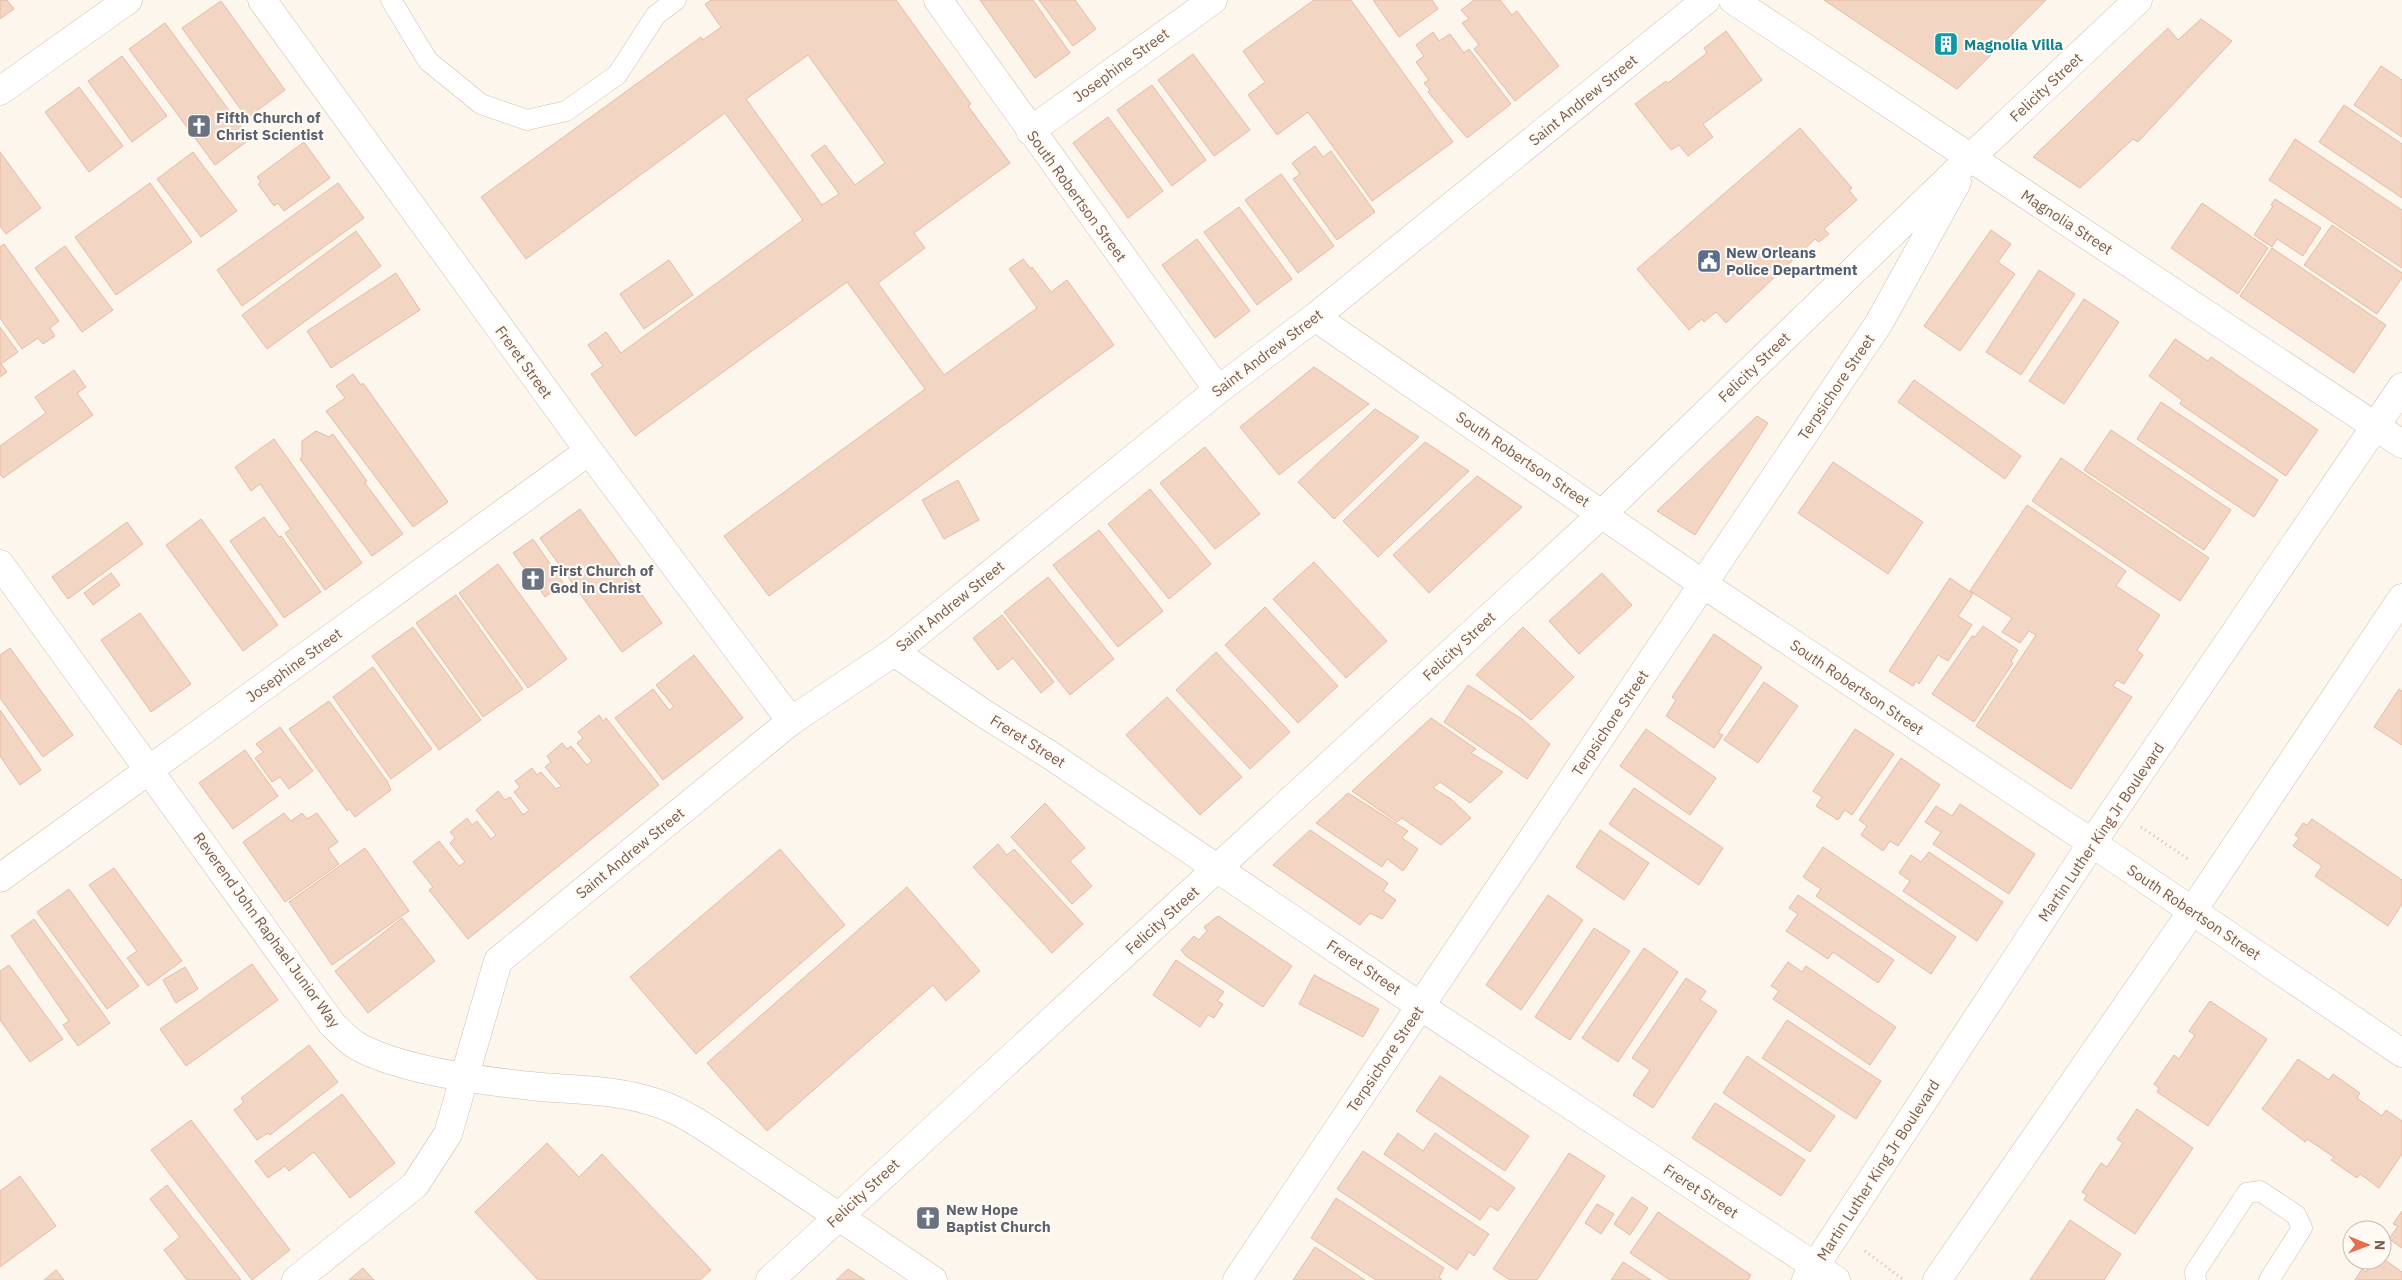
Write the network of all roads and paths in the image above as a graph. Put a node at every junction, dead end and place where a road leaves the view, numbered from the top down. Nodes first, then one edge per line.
1 (128, 0) edge
2 (262, 0) edge
3 (391, 0) edge
4 (676, 0) edge
5 (938, 0) edge
6 (1212, 0) edge
7 (1706, 0) edge
8 (1733, 0) edge
9 (2138, 0) edge
10 (0, 91) edge
11 (1030, 131) junction
12 (1970, 158) junction
13 (1315, 317) junction
14 (2402, 387) edge
15 (1218, 390) junction
16 (2376, 426) junction
17 (2402, 444) edge
18 (589, 451) junction
19 (1603, 513) junction
20 (0, 564) edge
21 (1702, 584) junction
22 (2402, 598) edge
23 (894, 652) junction
24 (791, 721) junction
25 (150, 770) junction
26 (2134, 822) dead end
27 (2092, 843) junction
28 (2192, 862) dead end
29 (1218, 868) junction
30 (0, 878) edge
31 (2192, 910) junction
32 (1420, 1006) junction
33 (2402, 1053) edge
34 (464, 1076) junction
35 (838, 1216) junction
36 (1860, 1247) dead end
37 (1819, 1275) edge
38 (296, 1280) edge
39 (770, 1280) edge
40 (933, 1280) edge
41 (1237, 1280) edge
42 (1905, 1280) edge
43 (1938, 1280) edge
44 (2196, 1280) edge
45 (2269, 1280) edge

1 - 10 street
2 - 18 street, Freret Street
3 - 4 lane
5 - 11 street, South Robertson Street
6 - 11 street, Josephine Street
7 - 13 street, Saint Andrew Street
8 - 12 street, Magnolia Street
9 - 12 street, Felicity Street
11 - 15 street, South Robertson Street
12 - 16 street, Magnolia Street
12 - 19 street, Felicity Street
12 - 21 street, Terpsichore Street
13 - 15 street, Saint Andrew Street
13 - 19 street, South Robertson Street
14 - 16 street, Martin Luther King Jr Boulevard
15 - 23 street, Saint Andrew Street
16 - 17 street, Magnolia Street
16 - 27 street, Martin Luther King Jr Boulevard
18 - 24 street, Freret Street
18 - 25 street, Josephine Street
19 - 21 street, South Robertson Street
19 - 29 street, Felicity Street
20 - 25 street, Reverend John Raphael Junior Way
21 - 27 street, South Robertson Street
21 - 32 street, Terpsichore Street
22 - 31 street
23 - 24 street, Saint Andrew Street
23 - 29 street, Freret Street
24 - 34 street, Saint Andrew Street
25 - 30 street, Josephine Street
25 - 34 street, Reverend John Raphael Junior Way
26 - 28 path
27 - 31 street, South Robertson Street
27 - 37 street, Martin Luther King Jr Boulevard
29 - 32 street, Freret Street
29 - 35 street, Felicity Street
31 - 33 street, South Robertson Street
31 - 43 street
32 - 37 street, Freret Street
32 - 41 street, Terpsichore Street
34 - 35 street, Reverend John Raphael Junior Way
34 - 38 street, Saint Andrew Street
35 - 39 street, Felicity Street
35 - 40 street, Reverend John Raphael Junior Way
36 - 42 path
44 - 45 lane

